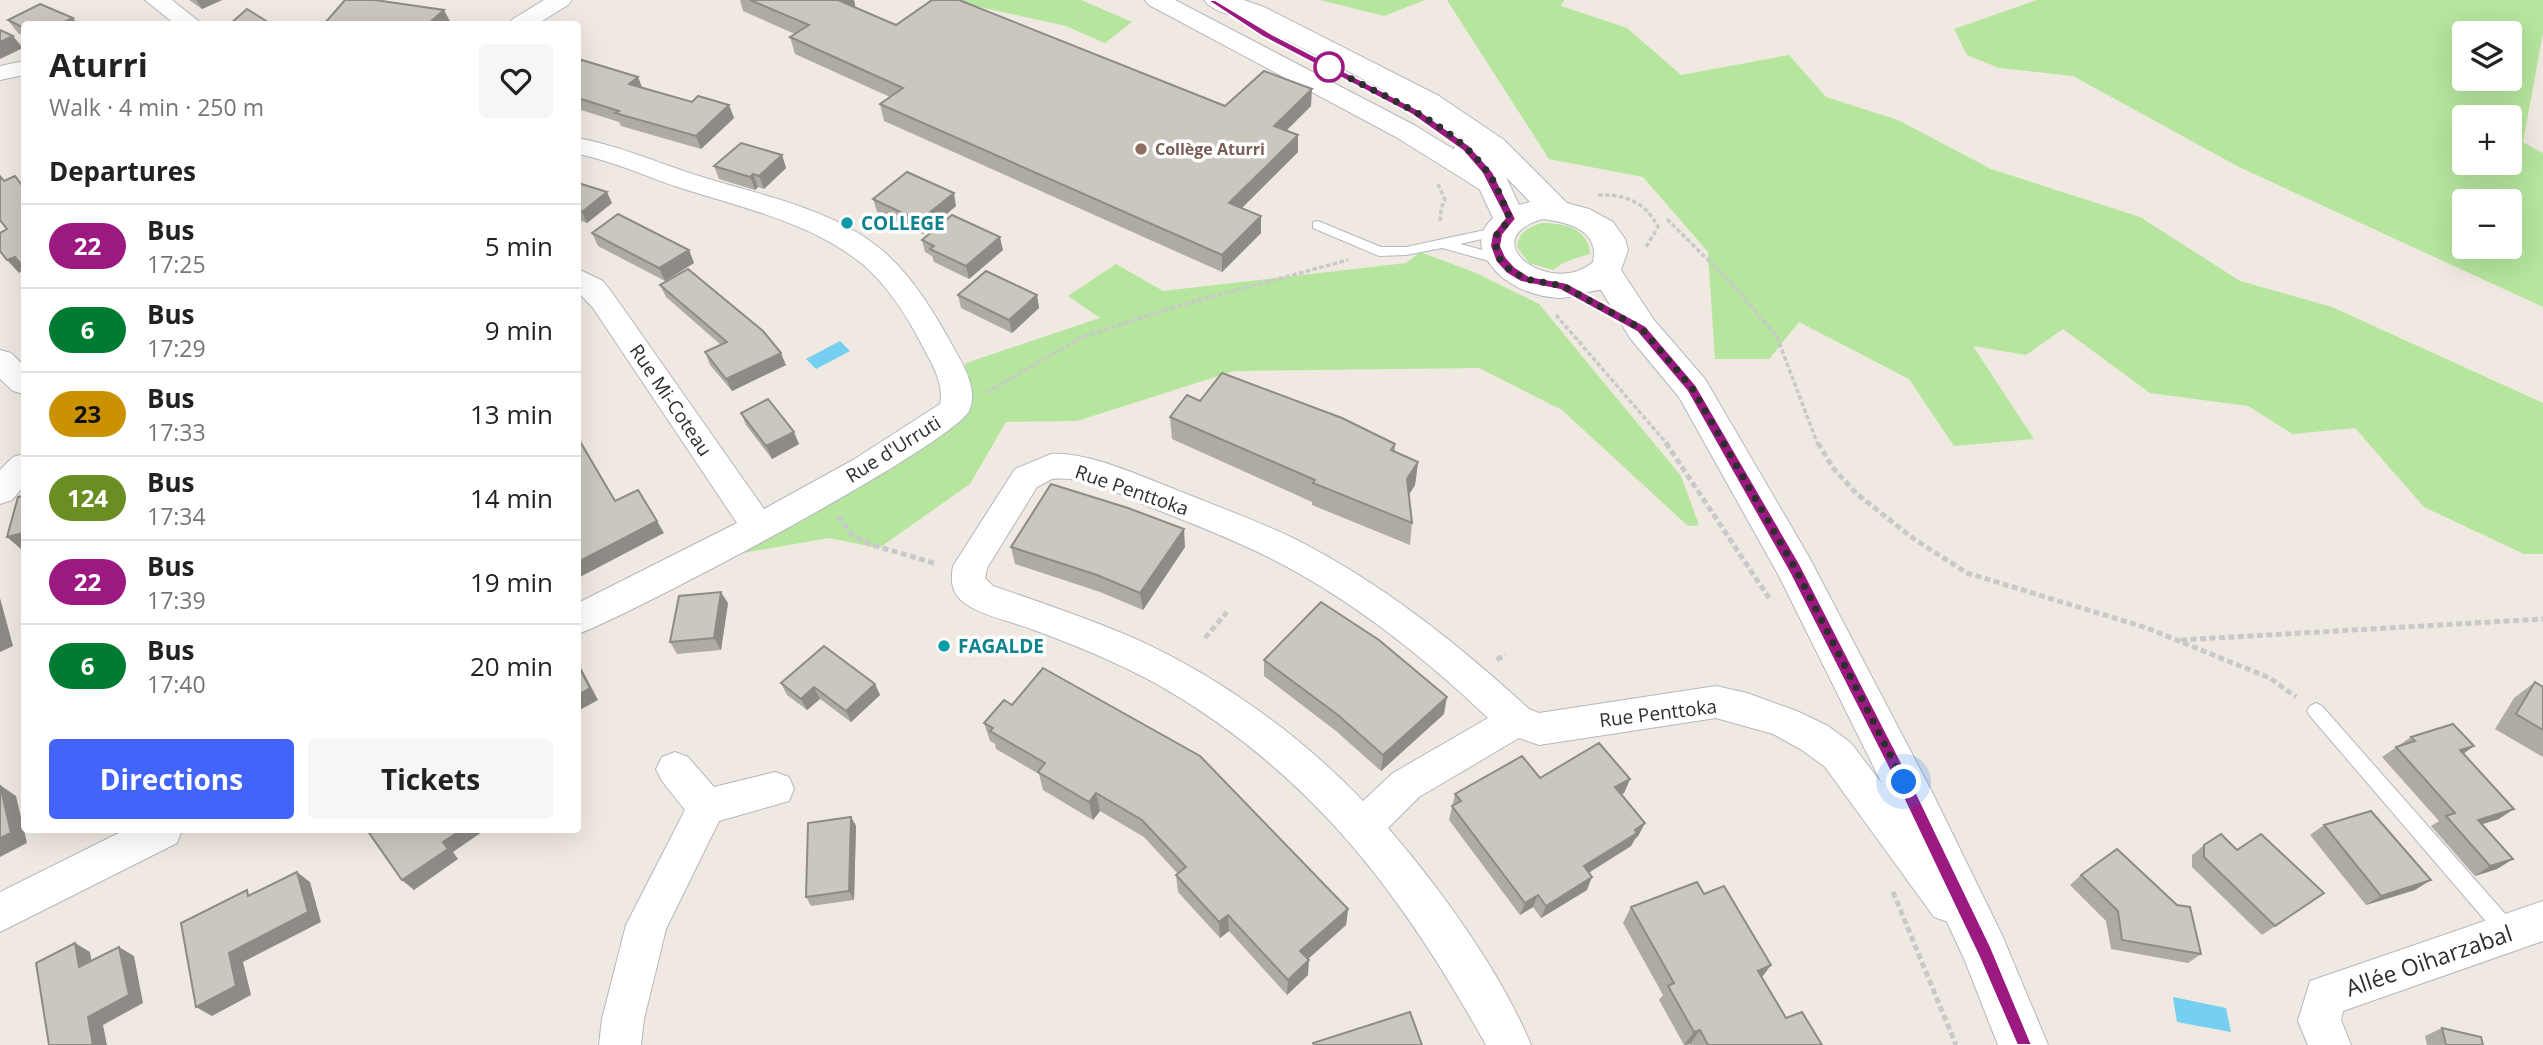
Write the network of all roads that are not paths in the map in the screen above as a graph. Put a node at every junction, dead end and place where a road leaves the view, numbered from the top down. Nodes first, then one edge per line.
1 (158, 0) edge
2 (560, 0) edge
3 (1157, 0) edge
4 (1212, 0) edge
5 (1218, 0) edge
6 (186, 21) edge
7 (526, 21) edge
8 (21, 69) edge
9 (0, 74) edge
10 (581, 147) edge
11 (1494, 186) junction
12 (1556, 210) junction
13 (1318, 225) dead end
14 (1503, 236) junction
15 (1444, 244) junction
16 (1603, 272) junction
17 (583, 287) edge
18 (1557, 297) junction
19 (1642, 329) junction
20 (0, 361) edge
21 (21, 380) edge
22 (21, 469) edge
23 (0, 491) edge
24 (758, 527) junction
25 (581, 617) edge
26 (2316, 711) road end
27 (1516, 721) junction
28 (775, 789) dead end
29 (1362, 827) junction
30 (157, 833) edge
31 (0, 913) edge
32 (2526, 928) edge
33 (1985, 953) junction
34 (620, 1045) edge
35 (1510, 1045) edge
36 (2023, 1045) edge
37 (2330, 1045) edge

1 - 6 street
2 - 7 street
3 - 11 street
4 - 11 main road
5 - 12 main road
8 - 9 street
10 - 24 street, Rue d'Urruti
11 - 14 main road
12 - 14 main road
12 - 16 main road
13 - 15 lane
14 - 15 lane
14 - 15 lane
14 - 18 main road
16 - 18 main road
16 - 19 main road
17 - 24 street, Rue Mi-Coteau
18 - 19 main road
19 - 33 main road
20 - 21 street
22 - 23 street
24 - 25 street, Rue d'Urruti
26 - 32 lane
27 - 29 street
27 - 29 street, Rue Penttoka
27 - 33 street, Rue Penttoka
28 - 34 street
29 - 35 street, Rue Penttoka
30 - 31 street
32 - 37 street, Allée Oiharzabal
33 - 36 main road

